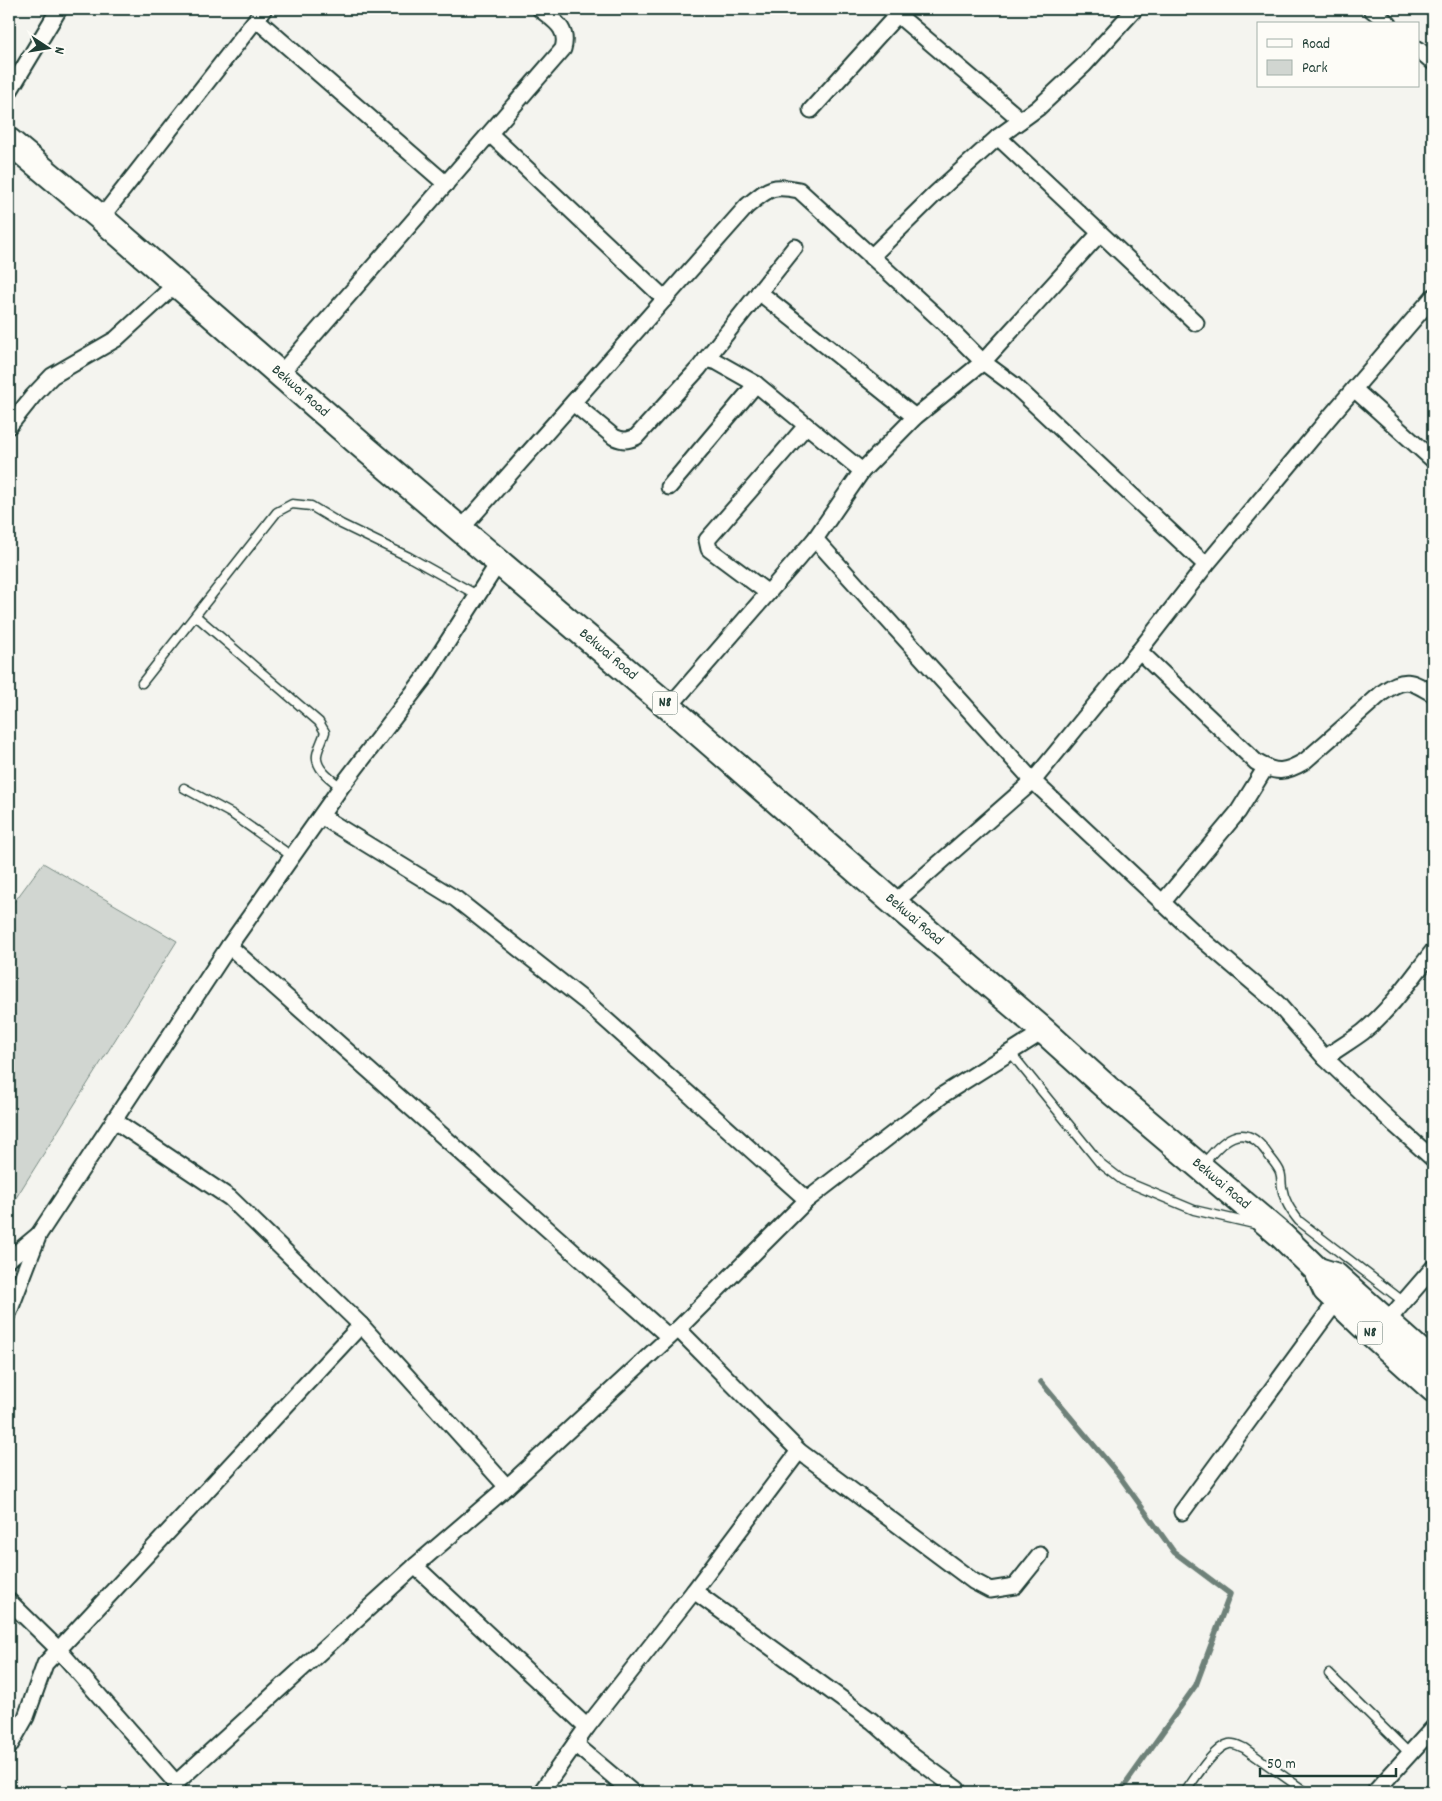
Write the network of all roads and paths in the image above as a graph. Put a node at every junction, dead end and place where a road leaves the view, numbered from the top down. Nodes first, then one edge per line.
1 (59, 9) edge
2 (540, 9) edge
3 (1135, 9) edge
4 (1371, 9) edge
5 (894, 12) edge
6 (260, 14) edge
7 (1387, 22) edge
8 (1420, 51) edge
9 (1433, 62) edge
10 (9, 92) edge
11 (811, 110) dead end
12 (1021, 120) junction
13 (490, 134) junction
14 (998, 137) junction
15 (9, 141) edge
16 (446, 184) junction
17 (101, 218) junction
18 (1100, 233) junction
19 (795, 248) dead end
20 (871, 257) junction
21 (176, 284) junction
22 (759, 292) junction
23 (1433, 297) edge
24 (665, 299) junction
25 (1196, 323) dead end
26 (706, 359) junction
27 (983, 362) junction
28 (280, 374) junction
29 (756, 384) junction
30 (1354, 389) junction
31 (572, 403) junction
32 (915, 417) junction
33 (9, 426) edge
34 (806, 426) junction
35 (1433, 460) edge
36 (862, 471) junction
37 (669, 487) dead end
38 (461, 529) junction
39 (814, 539) junction
40 (499, 562) junction
41 (1206, 565) junction
42 (768, 593) junction
43 (477, 595) junction
44 (196, 616) junction
45 (1139, 651) junction
46 (142, 683) dead end
47 (1433, 694) edge
48 (670, 707) junction
49 (1266, 768) junction
50 (1032, 781) junction
51 (341, 787) junction
52 (184, 788) dead end
53 (322, 816) junction
54 (292, 857) junction
55 (894, 903) junction
56 (1162, 903) junction
57 (229, 946) junction
58 (1433, 950) edge
59 (1044, 1031) junction
60 (1010, 1052) junction
61 (1325, 1058) junction
62 (114, 1121) junction
63 (1433, 1159) edge
64 (1201, 1167) junction
65 (807, 1200) junction
66 (1287, 1229) junction
67 (39, 1234) junction
68 (9, 1259) edge
69 (1433, 1268) edge
70 (1342, 1293) junction
71 (1404, 1302) junction
72 (9, 1312) edge
73 (360, 1325) junction
74 (1380, 1329) junction
75 (673, 1333) junction
76 (1433, 1363) edge
77 (1433, 1389) edge
78 (799, 1451) junction
79 (507, 1487) junction
80 (1182, 1512) dead end
81 (1040, 1555) dead end
82 (415, 1566) junction
83 (694, 1591) junction
84 (9, 1601) edge
85 (58, 1649) junction
86 (1329, 1674) dead end
87 (587, 1727) junction
88 (1433, 1728) edge
89 (575, 1744) junction
90 (9, 1747) edge
91 (1410, 1754) junction
92 (177, 1788) edge
93 (541, 1792) edge
94 (632, 1792) edge
95 (958, 1792) edge
96 (1185, 1792) edge
97 (1306, 1792) edge
98 (1375, 1792) edge

1 - 10 street
2 - 13 street
3 - 12 street
4 - 7 street
5 - 11 street
5 - 12 street
6 - 16 street
6 - 17 street
8 - 9 street
12 - 14 street
13 - 16 street
13 - 24 street
14 - 18 street
14 - 20 street
15 - 17 highway, Bekwai Road / N8
16 - 28 street
17 - 21 highway, Bekwai Road / N8
18 - 25 street
18 - 27 street
19 - 22 street
20 - 24 street
20 - 27 street
21 - 28 highway, Bekwai Road / N8
21 - 33 street
22 - 26 street
22 - 32 street
23 - 30 street
24 - 31 street
26 - 29 street
26 - 31 street
27 - 32 street
27 - 41 street
28 - 38 highway, Bekwai Road / N8
29 - 34 street
29 - 37 street
30 - 35 street
30 - 41 street
31 - 38 street
32 - 36 street
34 - 36 street
34 - 42 street
36 - 39 street
38 - 40 highway, Bekwai Road / N8
39 - 42 street
39 - 50 street
40 - 43 street
40 - 48 highway, Bekwai Road / N8
41 - 45 street
42 - 48 street
43 - 44 lane
43 - 51 street
44 - 46 lane
44 - 51 lane
45 - 49 street
45 - 50 street
47 - 49 street
48 - 55 highway, Bekwai Road / N8
49 - 56 street
50 - 55 street
50 - 56 street
51 - 53 street
52 - 54 lane
53 - 54 street
53 - 65 street
54 - 57 street
55 - 59 highway, Bekwai Road / N8
56 - 61 street
57 - 62 street
57 - 75 street
58 - 61 street
59 - 60 street
59 - 64 highway, Bekwai Road / N8
60 - 65 street
60 - 66 lane
61 - 63 street
62 - 67 street
62 - 73 street
64 - 66 highway, Bekwai Road / N8
64 - 66 lane
65 - 75 street
66 - 70 highway, Bekwai Road / N8
66 - 71 lane
67 - 68 street
67 - 72 street
69 - 71 street
70 - 74 highway, Bekwai Road / N8
70 - 80 street
71 - 74 street
73 - 79 street
73 - 85 street
74 - 76 highway, Bekwai Road / N8
74 - 77 highway, Bekwai Road / N8
75 - 78 street
75 - 79 street
78 - 81 street
78 - 83 street
79 - 82 street
82 - 87 street
82 - 92 street
83 - 87 street
83 - 95 street
84 - 85 street
85 - 90 street
85 - 92 street
86 - 91 lane
87 - 89 street
88 - 91 street
89 - 93 street
89 - 94 street
91 - 98 street
96 - 97 lane

